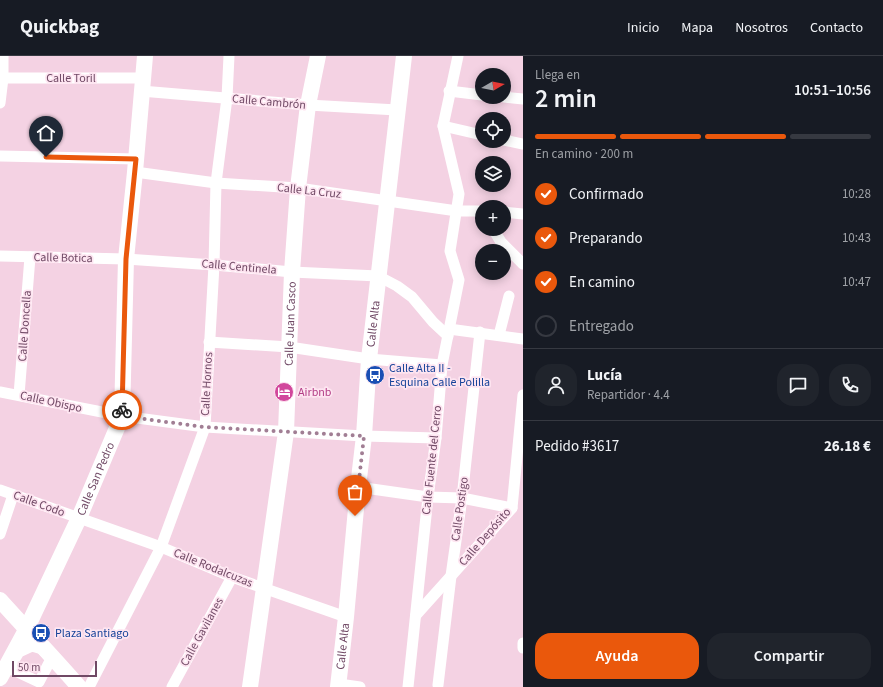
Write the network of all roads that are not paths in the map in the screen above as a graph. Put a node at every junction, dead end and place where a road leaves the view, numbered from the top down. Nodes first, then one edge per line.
1 (3, 56) edge
2 (145, 56) edge
3 (229, 56) edge
4 (318, 56) edge
5 (404, 56) edge
6 (458, 56) edge
7 (2, 78) edge
8 (142, 85) junction
9 (450, 92) junction
10 (475, 94) edge
11 (511, 97) edge
12 (227, 98) junction
13 (523, 98) edge
14 (0, 103) edge
15 (308, 105) junction
16 (397, 110) junction
17 (442, 126) junction
18 (475, 133) edge
19 (511, 141) edge
20 (523, 144) edge
21 (0, 156) edge
22 (136, 166) junction
23 (216, 183) junction
24 (298, 188) junction
25 (387, 200) junction
26 (457, 211) junction
27 (475, 211) edge
28 (511, 213) edge
29 (523, 214) edge
30 (498, 236) edge
31 (0, 256) edge
32 (30, 257) junction
33 (126, 259) junction
34 (214, 264) junction
35 (523, 264) edge
36 (292, 272) junction
37 (378, 276) junction
38 (509, 296) dead end
39 (449, 332) junction
40 (480, 332) junction
41 (499, 335) junction
42 (523, 339) edge
43 (209, 342) junction
44 (289, 347) junction
45 (369, 359) junction
46 (442, 365) junction
47 (0, 392) edge
48 (19, 395) junction
49 (523, 395) edge
50 (122, 416) junction
51 (204, 427) junction
52 (286, 432) junction
53 (364, 436) junction
54 (436, 438) junction
55 (358, 487) junction
56 (0, 490) edge
57 (13, 495) junction
58 (428, 497) junction
59 (462, 498) junction
60 (512, 508) junction
61 (79, 518) junction
62 (0, 534) edge
63 (161, 547) junction
64 (451, 576) junction
65 (232, 577) junction
66 (264, 588) junction
67 (0, 600) edge
68 (416, 616) junction
69 (346, 617) junction
70 (26, 630) junction
71 (523, 643) edge
72 (523, 648) edge
73 (0, 678) edge
74 (339, 685) edge
75 (438, 685) dead end
76 (79, 687) edge
77 (88, 687) edge
78 (172, 687) edge
79 (250, 687) edge
80 (360, 687) edge
81 (408, 687) edge

1 - 7 street
2 - 8 street, Calle San Pedro
3 - 12 street, Calle Hornos
4 - 15 street, Calle Juan Casco
5 - 16 street, Calle Alta
6 - 9 street
7 - 8 street, Calle Toril
7 - 14 street
8 - 12 street, Calle Cambrón
8 - 22 street, Calle San Pedro
9 - 10 street
9 - 17 street
11 - 13 street
12 - 15 street, Calle Cambrón
12 - 23 street, Calle Hornos
15 - 16 street, Calle Cambrón
15 - 24 street, Calle Juan Casco
16 - 25 street, Calle Alta
17 - 18 street
17 - 26 street, Calle Fuente del Cerro
19 - 20 street
21 - 22 street, Calle La Cruz
22 - 23 street, Calle La Cruz
22 - 33 street, Calle San Pedro
23 - 24 street, Calle La Cruz
23 - 34 street, Calle Hornos
24 - 25 street, Calle La Cruz
24 - 36 street, Calle Juan Casco
25 - 26 street, Calle La Cruz
25 - 37 street, Calle Alta
26 - 27 street, Calle La Cruz
26 - 39 street, Calle Fuente del Cerro
28 - 29 street
30 - 35 street
31 - 32 street, Calle Botica
32 - 33 street, Calle Botica
32 - 48 street, Calle Doncella
33 - 34 street, Calle Centinela
33 - 50 street, Calle San Pedro
34 - 36 street, Calle Centinela
34 - 43 street, Calle Hornos
36 - 37 street, Calle Centinela
36 - 44 street, Calle Juan Casco
37 - 39 street, Calle Centinela
37 - 45 street, Calle Alta
38 - 41 street
39 - 40 street
39 - 46 street, Calle Fuente del Cerro
40 - 41 street
40 - 59 street, Calle Postigo
41 - 42 street
43 - 44 street
43 - 51 street, Calle Hornos
44 - 45 street
44 - 52 street, Calle Juan Casco
45 - 46 street
45 - 53 street, Calle Alta
46 - 54 street, Calle Fuente del Cerro
47 - 48 street, Calle Obispo
48 - 50 street, Calle Obispo
49 - 60 street, Calle Depósito
50 - 51 street, Calle Obispo
50 - 61 street, Calle San Pedro
51 - 52 street, Calle Obispo
51 - 63 street, Calle Hornos
52 - 53 street, Calle Obispo
52 - 66 street, Calle Juan Casco
53 - 54 street, Calle Obispo
53 - 55 street, Calle Alta
54 - 58 street, Calle Fuente del Cerro
55 - 58 street
55 - 69 street, Calle Alta
56 - 57 street, Calle Codo
57 - 61 street, Calle Codo
57 - 62 street
58 - 59 street
58 - 68 street, Calle Fuente del Cerro
59 - 60 street
59 - 64 street, Calle Postigo
60 - 64 street, Calle Depósito
61 - 63 street, Calle Rodalcuzas
61 - 70 street, Calle San Pedro
63 - 65 street, Calle Rodalcuzas
63 - 77 street, Calle Hornos
64 - 68 street, Calle Depósito
64 - 75 street, Calle Postigo
65 - 66 street, Calle Rodalcuzas
65 - 78 street, Calle Gavilanes
66 - 69 street, Calle Rodalcuzas
66 - 79 street, Calle Juan Casco
67 - 70 street
68 - 81 street, Calle Fuente del Cerro
69 - 74 street, Calle Alta
70 - 73 street, Calle San Pedro
70 - 76 street
71 - 72 street
74 - 80 street

